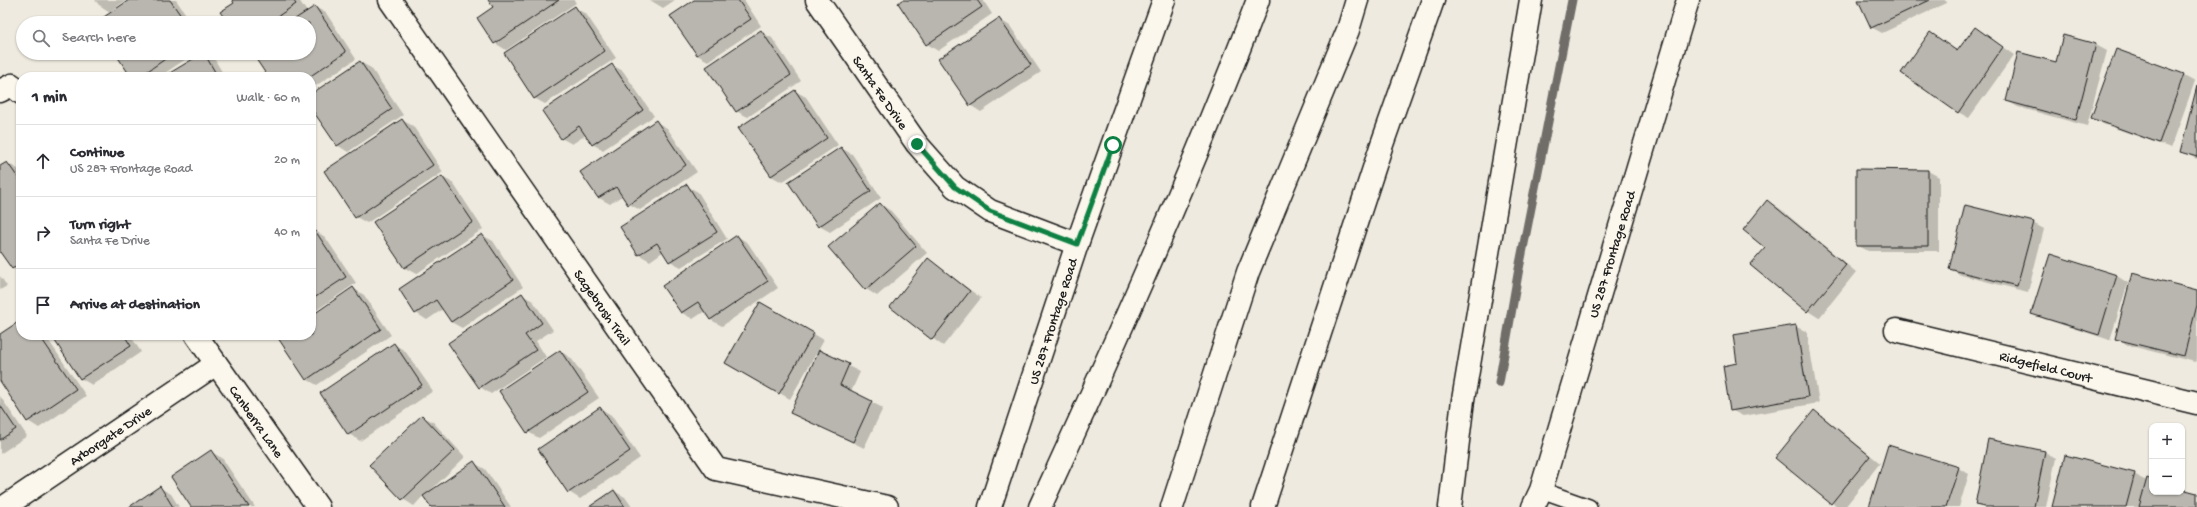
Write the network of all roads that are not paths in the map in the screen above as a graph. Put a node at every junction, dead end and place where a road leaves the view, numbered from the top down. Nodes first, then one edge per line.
1 (390, 0) edge
2 (817, 0) edge
3 (1164, 0) edge
4 (1258, 0) edge
5 (1357, 0) edge
6 (1433, 0) edge
7 (1531, 0) edge
8 (1688, 0) edge
9 (1077, 244) junction
10 (1896, 330) dead end
11 (199, 340) edge
12 (216, 364) junction
13 (2197, 403) edge
14 (1537, 498) edge
15 (4, 507) edge
16 (318, 507) edge
17 (887, 507) edge
18 (990, 507) edge
19 (1040, 507) edge
20 (1172, 507) edge
21 (1263, 507) edge
22 (1450, 507) edge
23 (1589, 507) edge

1 - 17 main road, Sagebrush Trail
2 - 9 main road, Santa Fe Drive
3 - 9 main road, US 287 Frontage Road
4 - 19 main road
5 - 20 main road
6 - 21 main road
7 - 22 main road
8 - 14 main road, US 287 Frontage Road
9 - 18 main road, US 287 Frontage Road
10 - 13 main road, Ridgefield Court
11 - 12 main road, Canberra Lane
12 - 15 main road, Arborgate Drive
12 - 16 main road, Canberra Lane
14 - 23 lane

